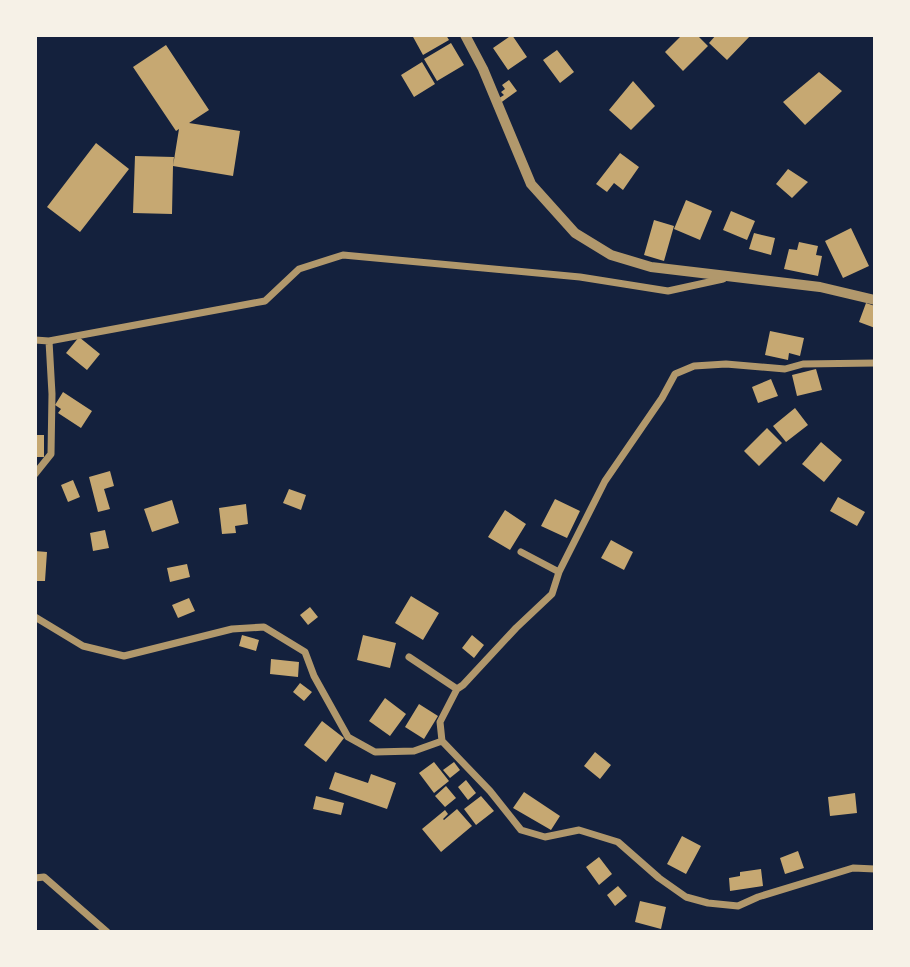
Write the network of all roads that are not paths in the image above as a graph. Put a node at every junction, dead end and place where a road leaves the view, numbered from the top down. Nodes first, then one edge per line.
1 (465, 35) edge
2 (731, 277) junction
3 (875, 300) edge
4 (35, 340) edge
5 (50, 341) junction
6 (875, 363) edge
7 (35, 474) edge
8 (521, 552) dead end
9 (559, 572) junction
10 (35, 617) edge
11 (409, 657) dead end
12 (457, 689) junction
13 (442, 741) junction
14 (875, 869) edge
15 (35, 878) edge
16 (107, 932) edge

1 - 2 street
2 - 3 street
2 - 5 street
4 - 5 street
5 - 7 street
6 - 9 street
8 - 9 street
9 - 12 street
10 - 13 street
11 - 12 street
12 - 13 street
13 - 14 street
15 - 16 street

